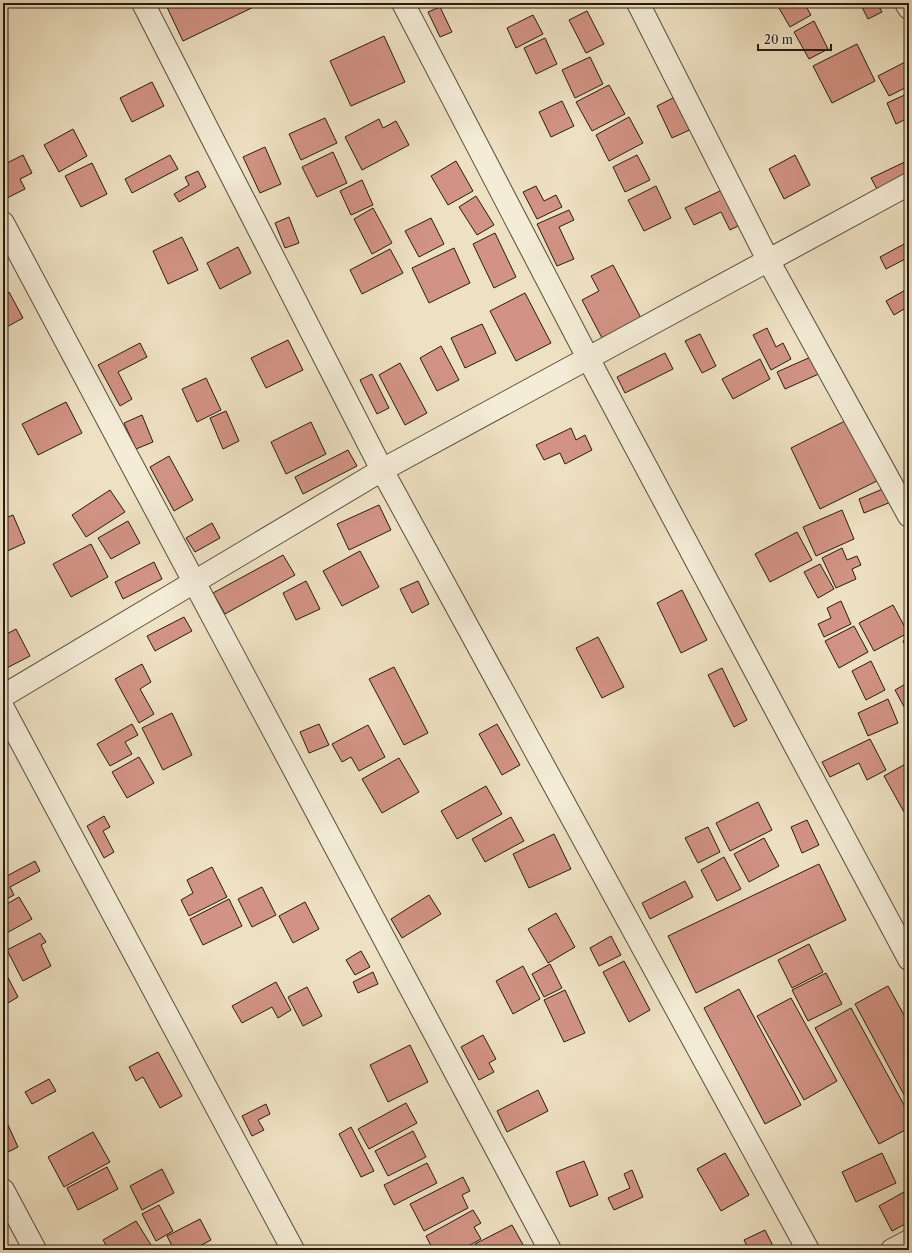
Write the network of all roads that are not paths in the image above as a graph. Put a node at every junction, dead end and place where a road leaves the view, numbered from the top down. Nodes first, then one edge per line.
1 (143, 3) edge
2 (403, 3) edge
3 (638, 3) edge
4 (906, 3) edge
5 (909, 8) edge
6 (909, 184) edge
7 (3, 223) edge
8 (768, 260) junction
9 (588, 358) junction
10 (382, 470) junction
11 (909, 516) edge
12 (193, 582) junction
13 (3, 696) edge
14 (3, 708) edge
15 (909, 959) edge
16 (3, 1190) edge
17 (909, 1241) edge
18 (35, 1250) edge
19 (293, 1250) edge
20 (550, 1250) edge
21 (808, 1250) edge
22 (892, 1250) edge

1 - 10 street
2 - 9 street
3 - 8 street
4 - 5 street
6 - 8 street
7 - 12 street
8 - 9 street
8 - 11 street
9 - 10 street
9 - 15 street
10 - 12 street
10 - 21 street
12 - 13 street
12 - 20 street
14 - 19 street
16 - 18 street
17 - 22 street

